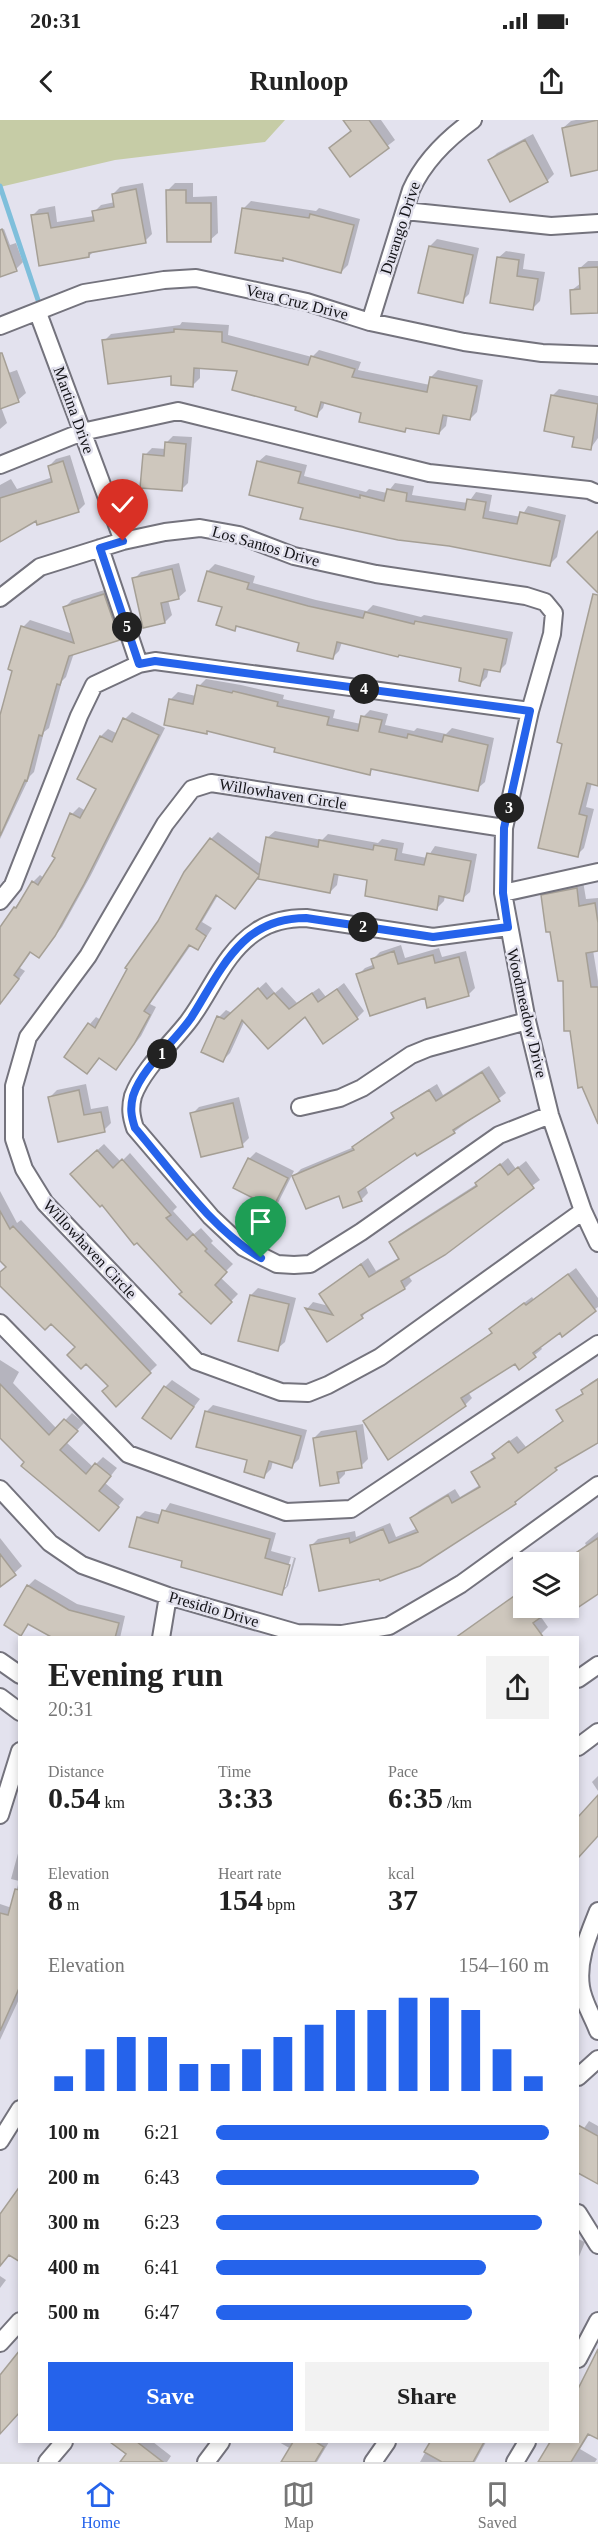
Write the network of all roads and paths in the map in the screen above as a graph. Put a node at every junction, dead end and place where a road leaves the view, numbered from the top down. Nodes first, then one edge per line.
1 (473, 120) edge
2 (405, 212) junction
3 (598, 223) edge
4 (38, 313) junction
5 (370, 322) junction
6 (0, 326) edge
7 (598, 355) edge
8 (82, 432) junction
9 (0, 465) edge
10 (598, 494) edge
11 (123, 541) junction
12 (100, 548) junction
13 (0, 598) edge
14 (545, 602) joint
15 (139, 664) junction
16 (530, 711) junction
17 (504, 828) junction
18 (598, 872) edge
19 (503, 893) junction
20 (0, 901) edge
21 (508, 927) junction
22 (527, 1021) junction
23 (7, 1088) edge
24 (300, 1107) dead end
25 (550, 1115) junction
26 (584, 1211) junction
27 (598, 1243) edge
28 (0, 1323) edge
29 (598, 1344) edge
30 (598, 1485) edge
31 (0, 1489) edge
32 (168, 1596) junction
33 (161, 1636) edge
34 (0, 1661) edge
35 (598, 1665) edge
36 (18, 1674) edge
37 (579, 1678) edge
38 (0, 1697) edge
39 (18, 1710) edge
40 (598, 1732) edge
41 (579, 1746) edge
42 (18, 1757) edge
43 (0, 1815) edge
44 (598, 1911) edge
45 (598, 2031) edge
46 (598, 2059) edge
47 (579, 2076) edge
48 (18, 2112) edge
49 (0, 2141) edge
50 (579, 2215) edge
51 (598, 2245) edge
52 (598, 2321) edge
53 (18, 2322) edge
54 (0, 2343) edge
55 (579, 2357) edge
56 (63, 2443) edge
57 (220, 2443) edge
58 (386, 2443) edge
59 (526, 2443) edge
60 (47, 2462) edge
61 (206, 2462) edge
62 (373, 2462) edge
63 (515, 2462) edge

1 - 2 street, Durango Drive
2 - 3 street
2 - 5 street, Durango Drive
4 - 5 street, Vera Cruz Drive
4 - 6 street, Vera Cruz Drive
4 - 8 street, Martina Drive
5 - 7 street, Vera Cruz Drive
8 - 9 street
8 - 10 street
8 - 11 street, Martina Drive
11 - 12 street, Los Santos Drive
11 - 14 street, Los Santos Drive
12 - 13 street, Los Santos Drive
12 - 15 street
14 - 16 street, Woodmeadow Drive
15 - 16 street
15 - 20 street
16 - 17 street, Woodmeadow Drive
17 - 19 street, Woodmeadow Drive
17 - 23 street, Willowhaven Circle
18 - 19 street
19 - 21 street, Woodmeadow Drive
21 - 22 street, Woodmeadow Drive
21 - 25 street
22 - 24 street
22 - 25 street, Woodmeadow Drive
23 - 26 street, Willowhaven Circle
25 - 26 street, Woodmeadow Drive
26 - 27 street, Woodmeadow Drive
28 - 29 street
30 - 32 street, Presidio Drive
31 - 32 street, Presidio Drive
32 - 33 street
34 - 36 street
35 - 37 street
38 - 39 street
40 - 41 street
42 - 43 street
44 - 45 street
46 - 47 street
48 - 49 street
50 - 51 street
52 - 55 street
53 - 54 street
56 - 60 street
57 - 61 street
58 - 62 street
59 - 63 street

